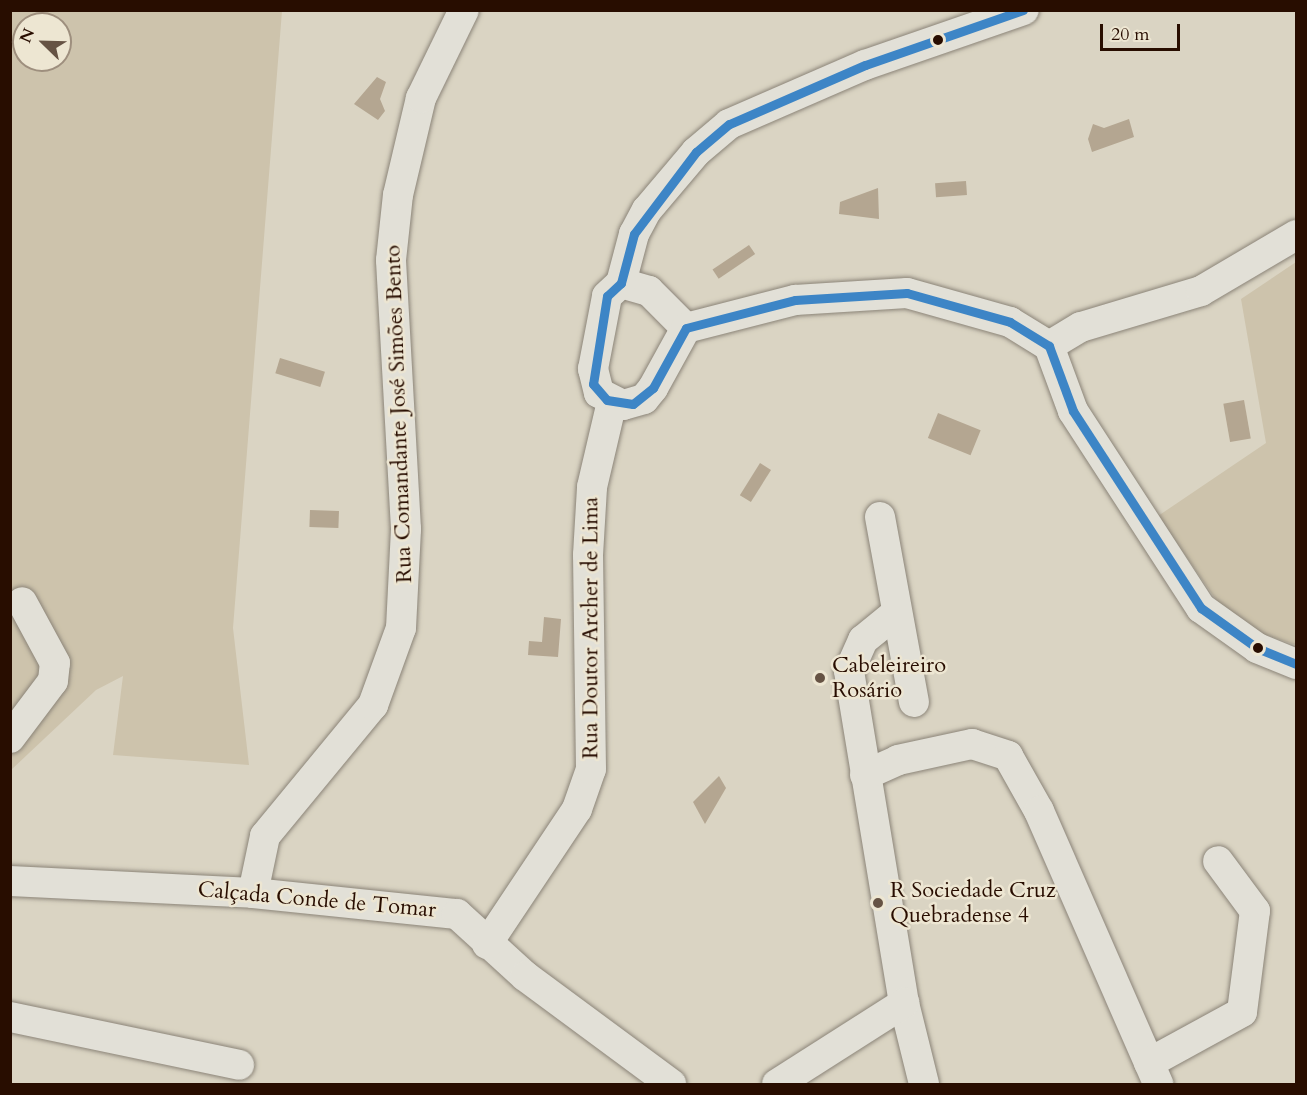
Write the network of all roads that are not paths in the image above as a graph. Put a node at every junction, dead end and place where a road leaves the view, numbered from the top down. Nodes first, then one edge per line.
1 (464, 10) edge
2 (1024, 10) edge
3 (1296, 235) edge
4 (621, 284) junction
5 (686, 328) junction
6 (1049, 346) junction
7 (612, 402) junction
8 (880, 517) dead end
9 (22, 602) dead end
10 (896, 614) junction
11 (1296, 664) edge
12 (914, 702) dead end
13 (10, 738) edge
14 (865, 775) junction
15 (1218, 861) dead end
16 (10, 881) edge
17 (253, 893) junction
18 (509, 904) junction
19 (457, 914) junction
20 (487, 944) junction
21 (904, 1003) junction
22 (10, 1017) edge
23 (239, 1065) dead end
24 (1154, 1074) edge
25 (671, 1084) edge
26 (777, 1084) edge
27 (924, 1084) edge

1 - 17 street, Rua Comandante José Simões Bento
2 - 4 street
3 - 6 street
4 - 5 street
4 - 7 street
5 - 6 street
5 - 7 street
6 - 11 street
7 - 18 street, Rua Doutor Archer de Lima
8 - 10 street
9 - 13 street
10 - 12 street
10 - 14 street
14 - 21 street
14 - 24 street
15 - 24 street
16 - 17 street, Calçada Conde de Tomar
17 - 19 street, Calçada Conde de Tomar
18 - 19 street
18 - 20 street, Rua Doutor Archer de Lima
19 - 20 street, Calçada Conde de Tomar
20 - 25 street, Calçada Conde de Tomar
21 - 26 street
21 - 27 street
22 - 23 street

